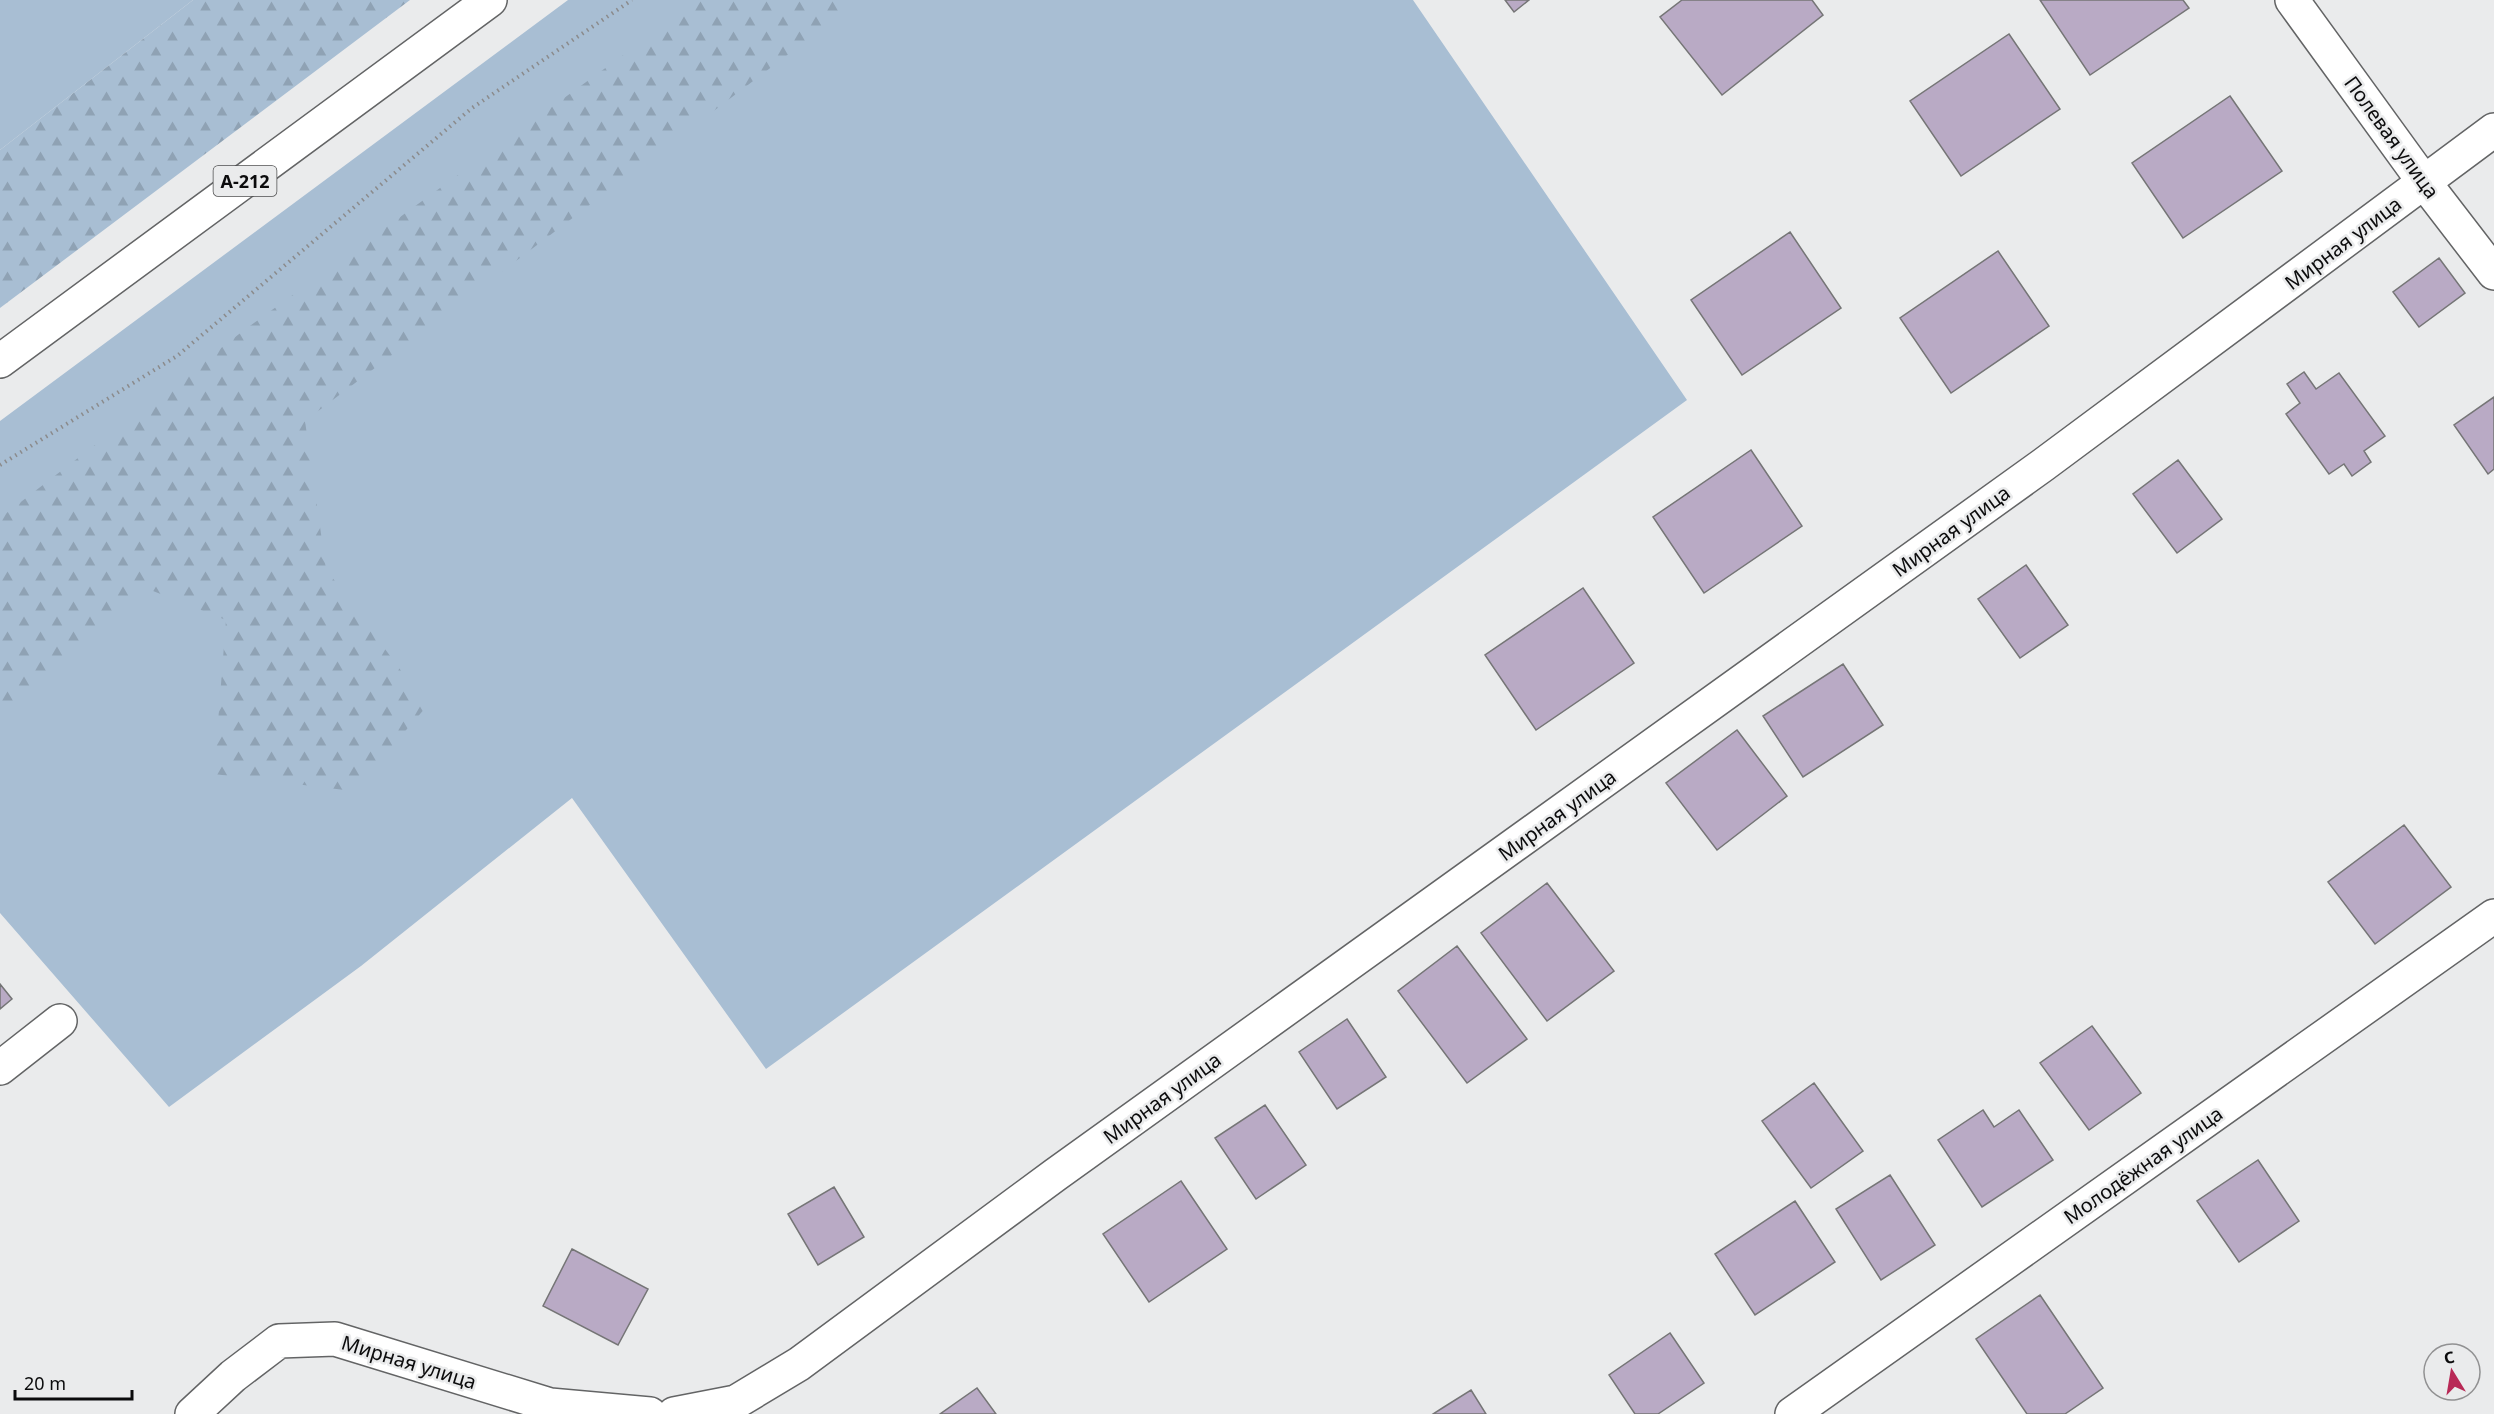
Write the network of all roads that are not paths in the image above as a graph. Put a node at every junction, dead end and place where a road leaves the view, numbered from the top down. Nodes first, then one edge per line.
1 (490, 0) edge
2 (2292, 0) edge
3 (2494, 130) edge
4 (2424, 182) junction
5 (2494, 273) edge
6 (0, 361) edge
7 (2494, 916) edge
8 (60, 1021) dead end
9 (0, 1068) edge
10 (192, 1414) edge
11 (650, 1414) edge
12 (674, 1414) edge
13 (1792, 1414) edge

1 - 6 main road, А-212
2 - 4 main road, Полевая улица
3 - 4 main road, Мирная улица
4 - 5 main road, Полевая улица
4 - 12 main road, Мирная улица
7 - 13 main road, Молодёжная улица
8 - 9 main road
10 - 11 main road, Мирная улица

